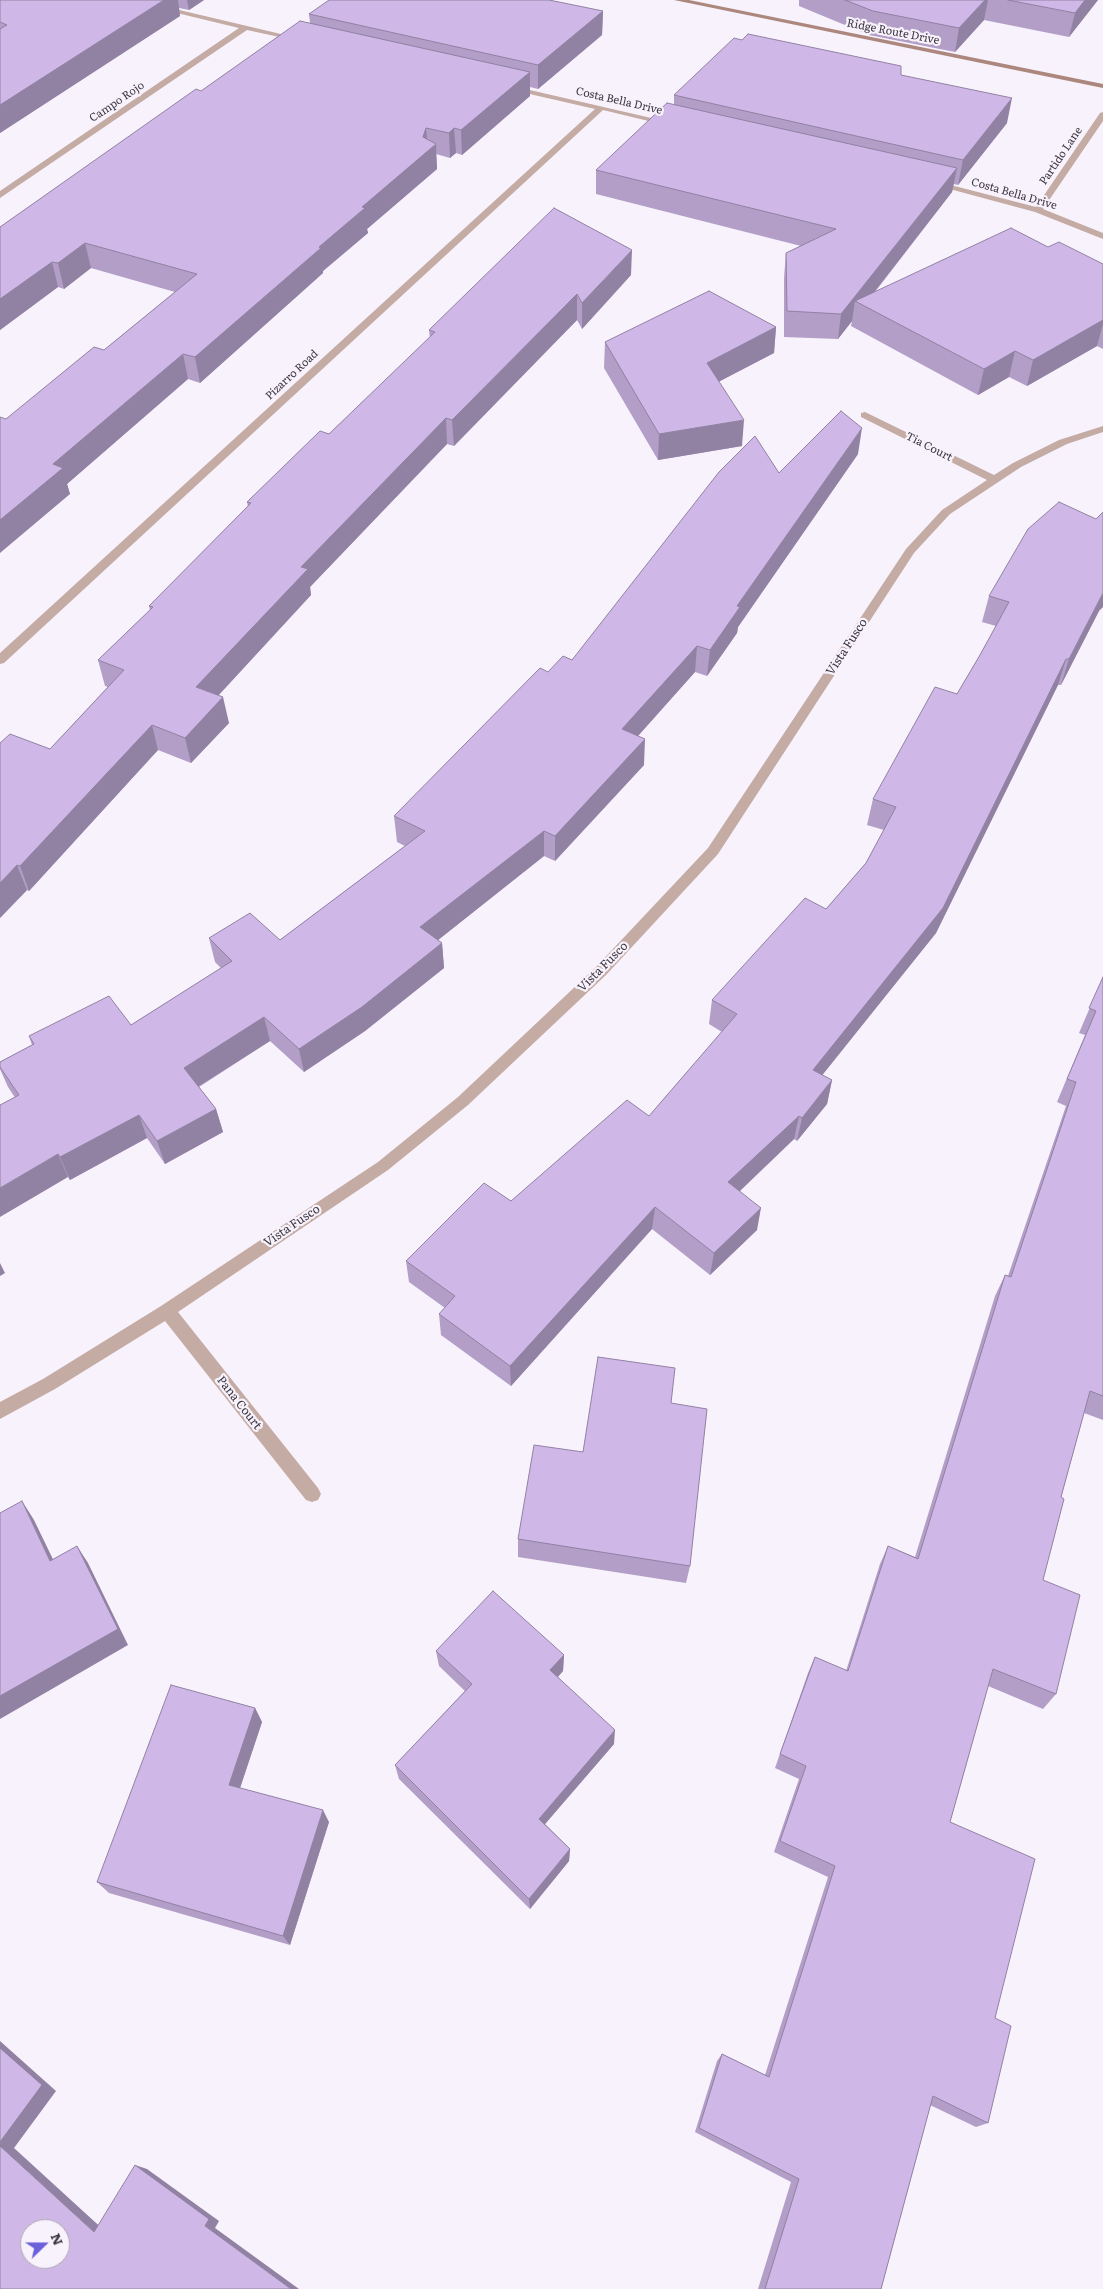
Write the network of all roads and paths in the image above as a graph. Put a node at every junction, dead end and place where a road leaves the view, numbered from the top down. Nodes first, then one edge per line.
1 (127, 0) edge
2 (678, 0) edge
3 (246, 27) junction
4 (304, 40) edge
5 (1102, 85) edge
6 (505, 86) edge
7 (601, 108) junction
8 (1103, 115) edge
9 (678, 125) edge
10 (926, 182) edge
11 (0, 194) edge
12 (1038, 210) junction
13 (1103, 236) edge
14 (865, 415) dead end
15 (1103, 429) edge
16 (993, 480) junction
17 (0, 660) edge
18 (167, 1311) junction
19 (0, 1411) edge
20 (312, 1494) dead end

1 - 3 street
2 - 5 main road, Ridge Route Drive
3 - 4 street
3 - 11 street, Campo Rojo
6 - 7 street, Costa Bella Drive
7 - 9 street, Costa Bella Drive
7 - 17 street, Pizarro Road
8 - 12 street, Partido Lane
10 - 12 street, Costa Bella Drive
12 - 13 street, Costa Bella Drive
14 - 16 street, Tia Court
15 - 16 street, Vista Fusco
16 - 18 street, Vista Fusco
18 - 19 street, Vista Fusco
18 - 20 street, Pana Court

